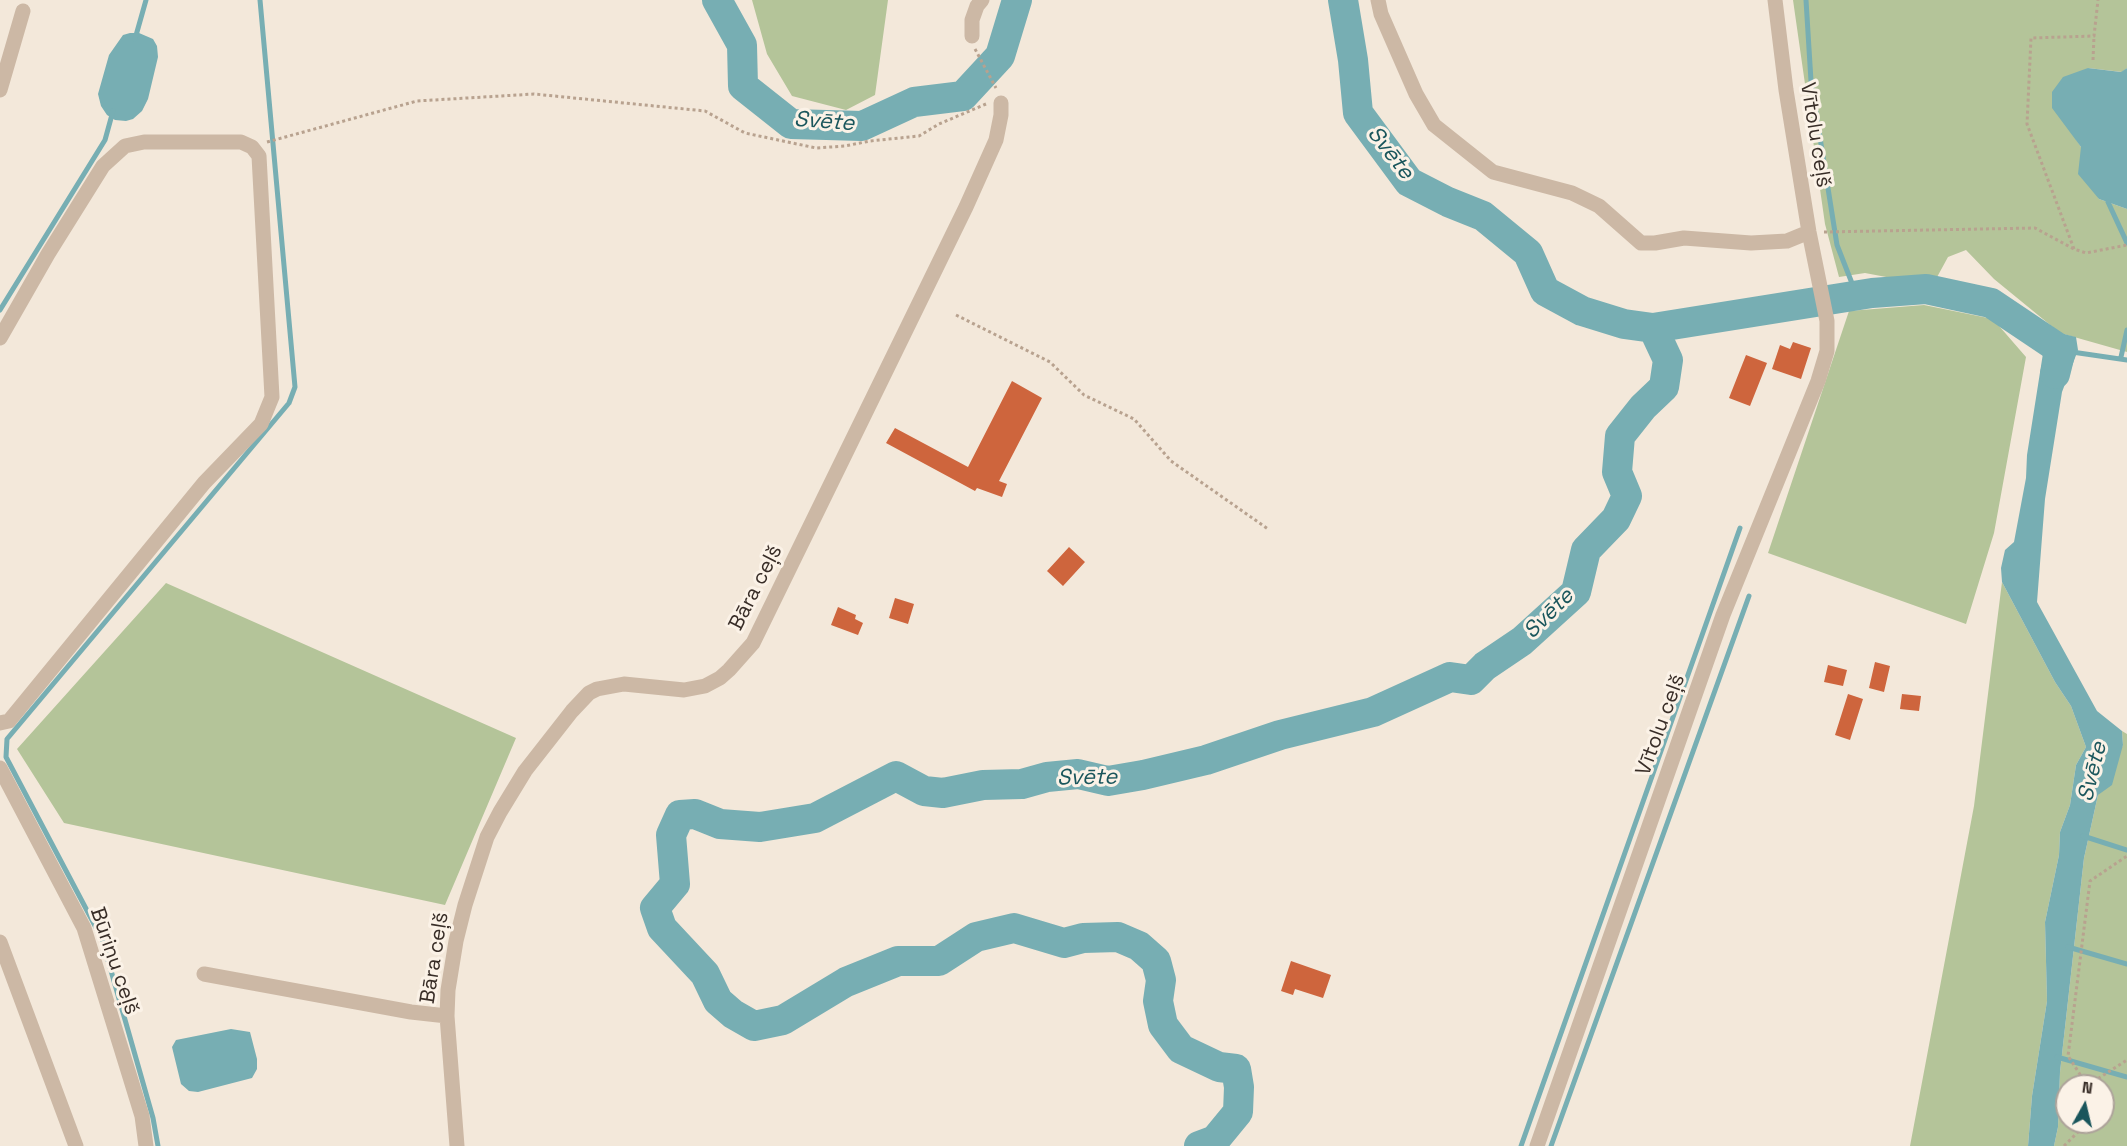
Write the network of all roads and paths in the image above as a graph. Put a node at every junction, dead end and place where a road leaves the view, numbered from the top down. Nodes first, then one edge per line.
1 (982, 0) edge
2 (1378, 0) edge
3 (1775, 0) edge
4 (2098, 0) edge
5 (23, 11) dead end
6 (972, 36) dead end
7 (2094, 36) junction
8 (975, 51) dead end
9 (2093, 60) dead end
10 (0, 90) edge
11 (999, 96) junction
12 (268, 142) dead end
13 (1814, 232) junction
14 (2127, 245) edge
15 (2074, 249) junction
16 (956, 315) dead end
17 (0, 338) edge
18 (1268, 529) dead end
19 (0, 723) edge
20 (0, 768) edge
21 (2127, 856) edge
22 (0, 942) edge
23 (204, 974) dead end
24 (447, 1016) junction
25 (2127, 1060) edge
26 (2079, 1074) edge
27 (2105, 1074) edge
28 (2076, 1134) edge
29 (76, 1146) edge
30 (146, 1146) edge
31 (457, 1146) edge
32 (1536, 1146) edge
33 (2064, 1146) edge

1 - 6 street
2 - 13 street
3 - 13 street, Vītolu ceļš
4 - 7 path
5 - 10 street
7 - 9 path
7 - 15 path
8 - 11 path
11 - 12 path
11 - 24 street, Bāra ceļš
13 - 15 path
13 - 32 street, Vītolu ceļš
14 - 15 path
16 - 18 path
17 - 19 street
20 - 30 street, Būriņu ceļš
21 - 26 path
22 - 29 street
23 - 24 street
24 - 31 street, Bāra ceļš
25 - 27 path
28 - 33 path

